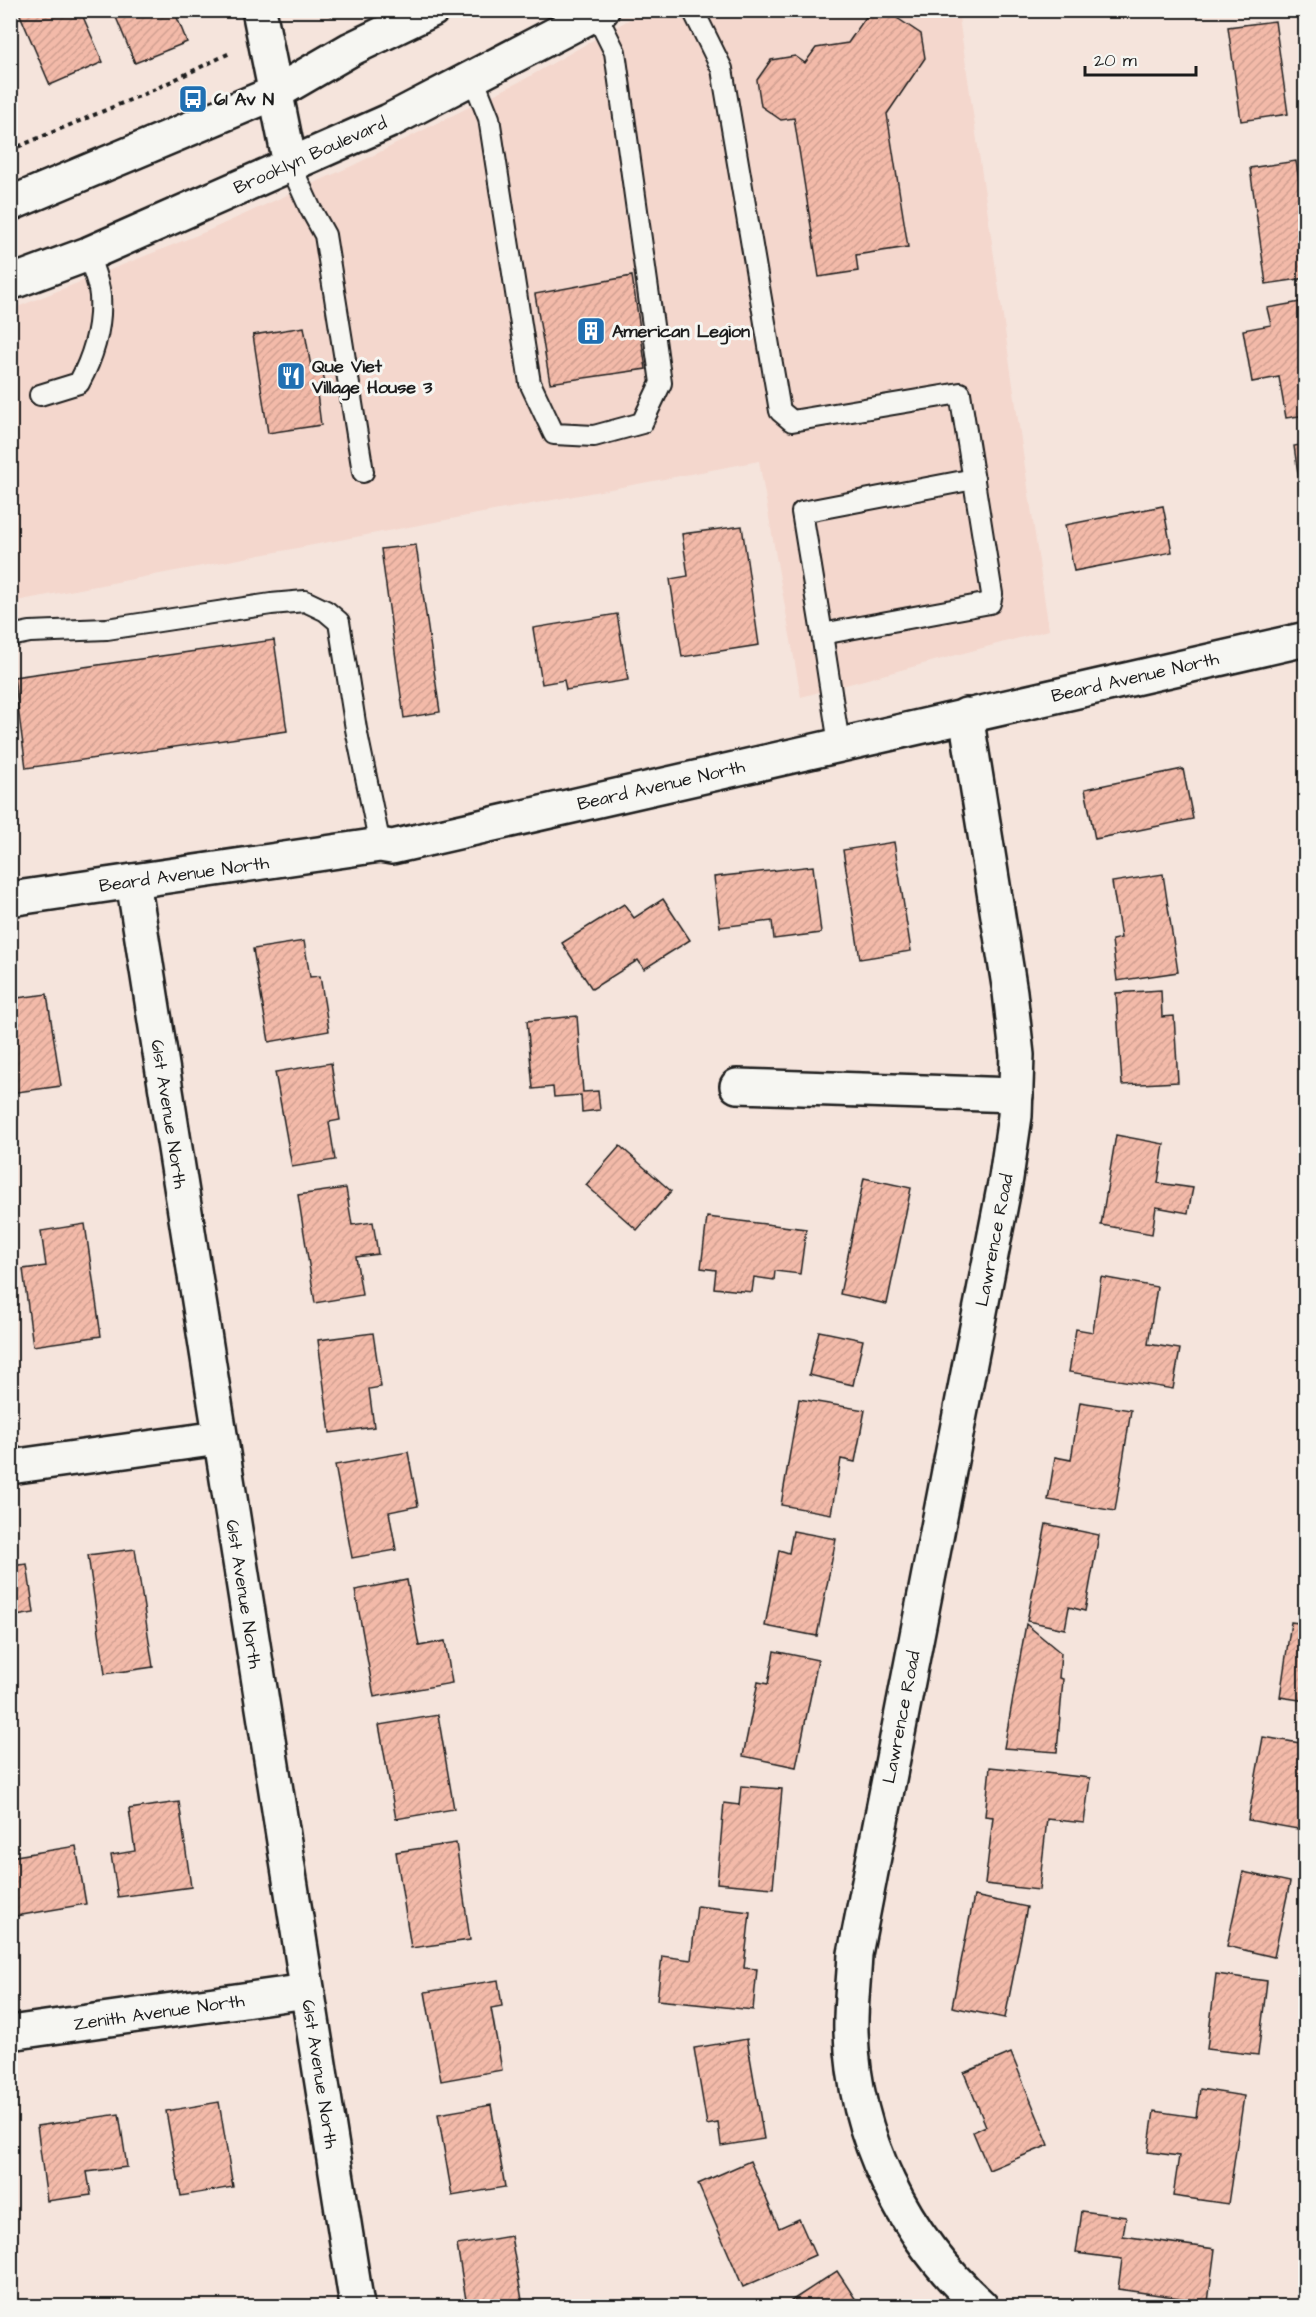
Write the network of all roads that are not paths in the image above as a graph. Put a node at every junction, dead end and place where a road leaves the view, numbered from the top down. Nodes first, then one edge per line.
1 (432, 10) edge
2 (693, 10) edge
3 (599, 12) edge
4 (261, 23) edge
5 (473, 78) junction
6 (277, 92) junction
7 (290, 164) junction
8 (10, 204) edge
9 (88, 254) junction
10 (10, 283) edge
11 (40, 395) dead end
12 (363, 472) dead end
13 (974, 479) junction
14 (822, 634) junction
15 (10, 636) edge
16 (1305, 639) edge
17 (966, 715) junction
18 (839, 744) junction
19 (380, 845) junction
20 (133, 881) junction
21 (10, 899) edge
22 (737, 1086) dead end
23 (1016, 1095) junction
24 (219, 1438) junction
25 (10, 1467) edge
26 (307, 1991) junction
27 (10, 2033) edge
28 (357, 2307) edge
29 (981, 2307) edge

1 - 6 street
2 - 13 lane
3 - 5 street, Brooklyn Boulevard
3 - 5 lane
4 - 6 street
5 - 7 street, Brooklyn Boulevard
6 - 7 street
6 - 8 street
7 - 9 street, Brooklyn Boulevard
7 - 12 lane
9 - 10 street, Brooklyn Boulevard
9 - 11 lane
13 - 14 lane
13 - 14 lane
14 - 18 lane
15 - 19 lane
16 - 17 street, Beard Avenue North
17 - 18 street, Beard Avenue North
17 - 23 street, Lawrence Road
18 - 19 street, Beard Avenue North
19 - 20 street, Beard Avenue North
20 - 21 street, Beard Avenue North
20 - 24 street, 61st Avenue North
22 - 23 street
23 - 29 street, Lawrence Road
24 - 25 street
24 - 26 street, 61st Avenue North
26 - 27 street, Zenith Avenue North
26 - 28 street, 61st Avenue North

